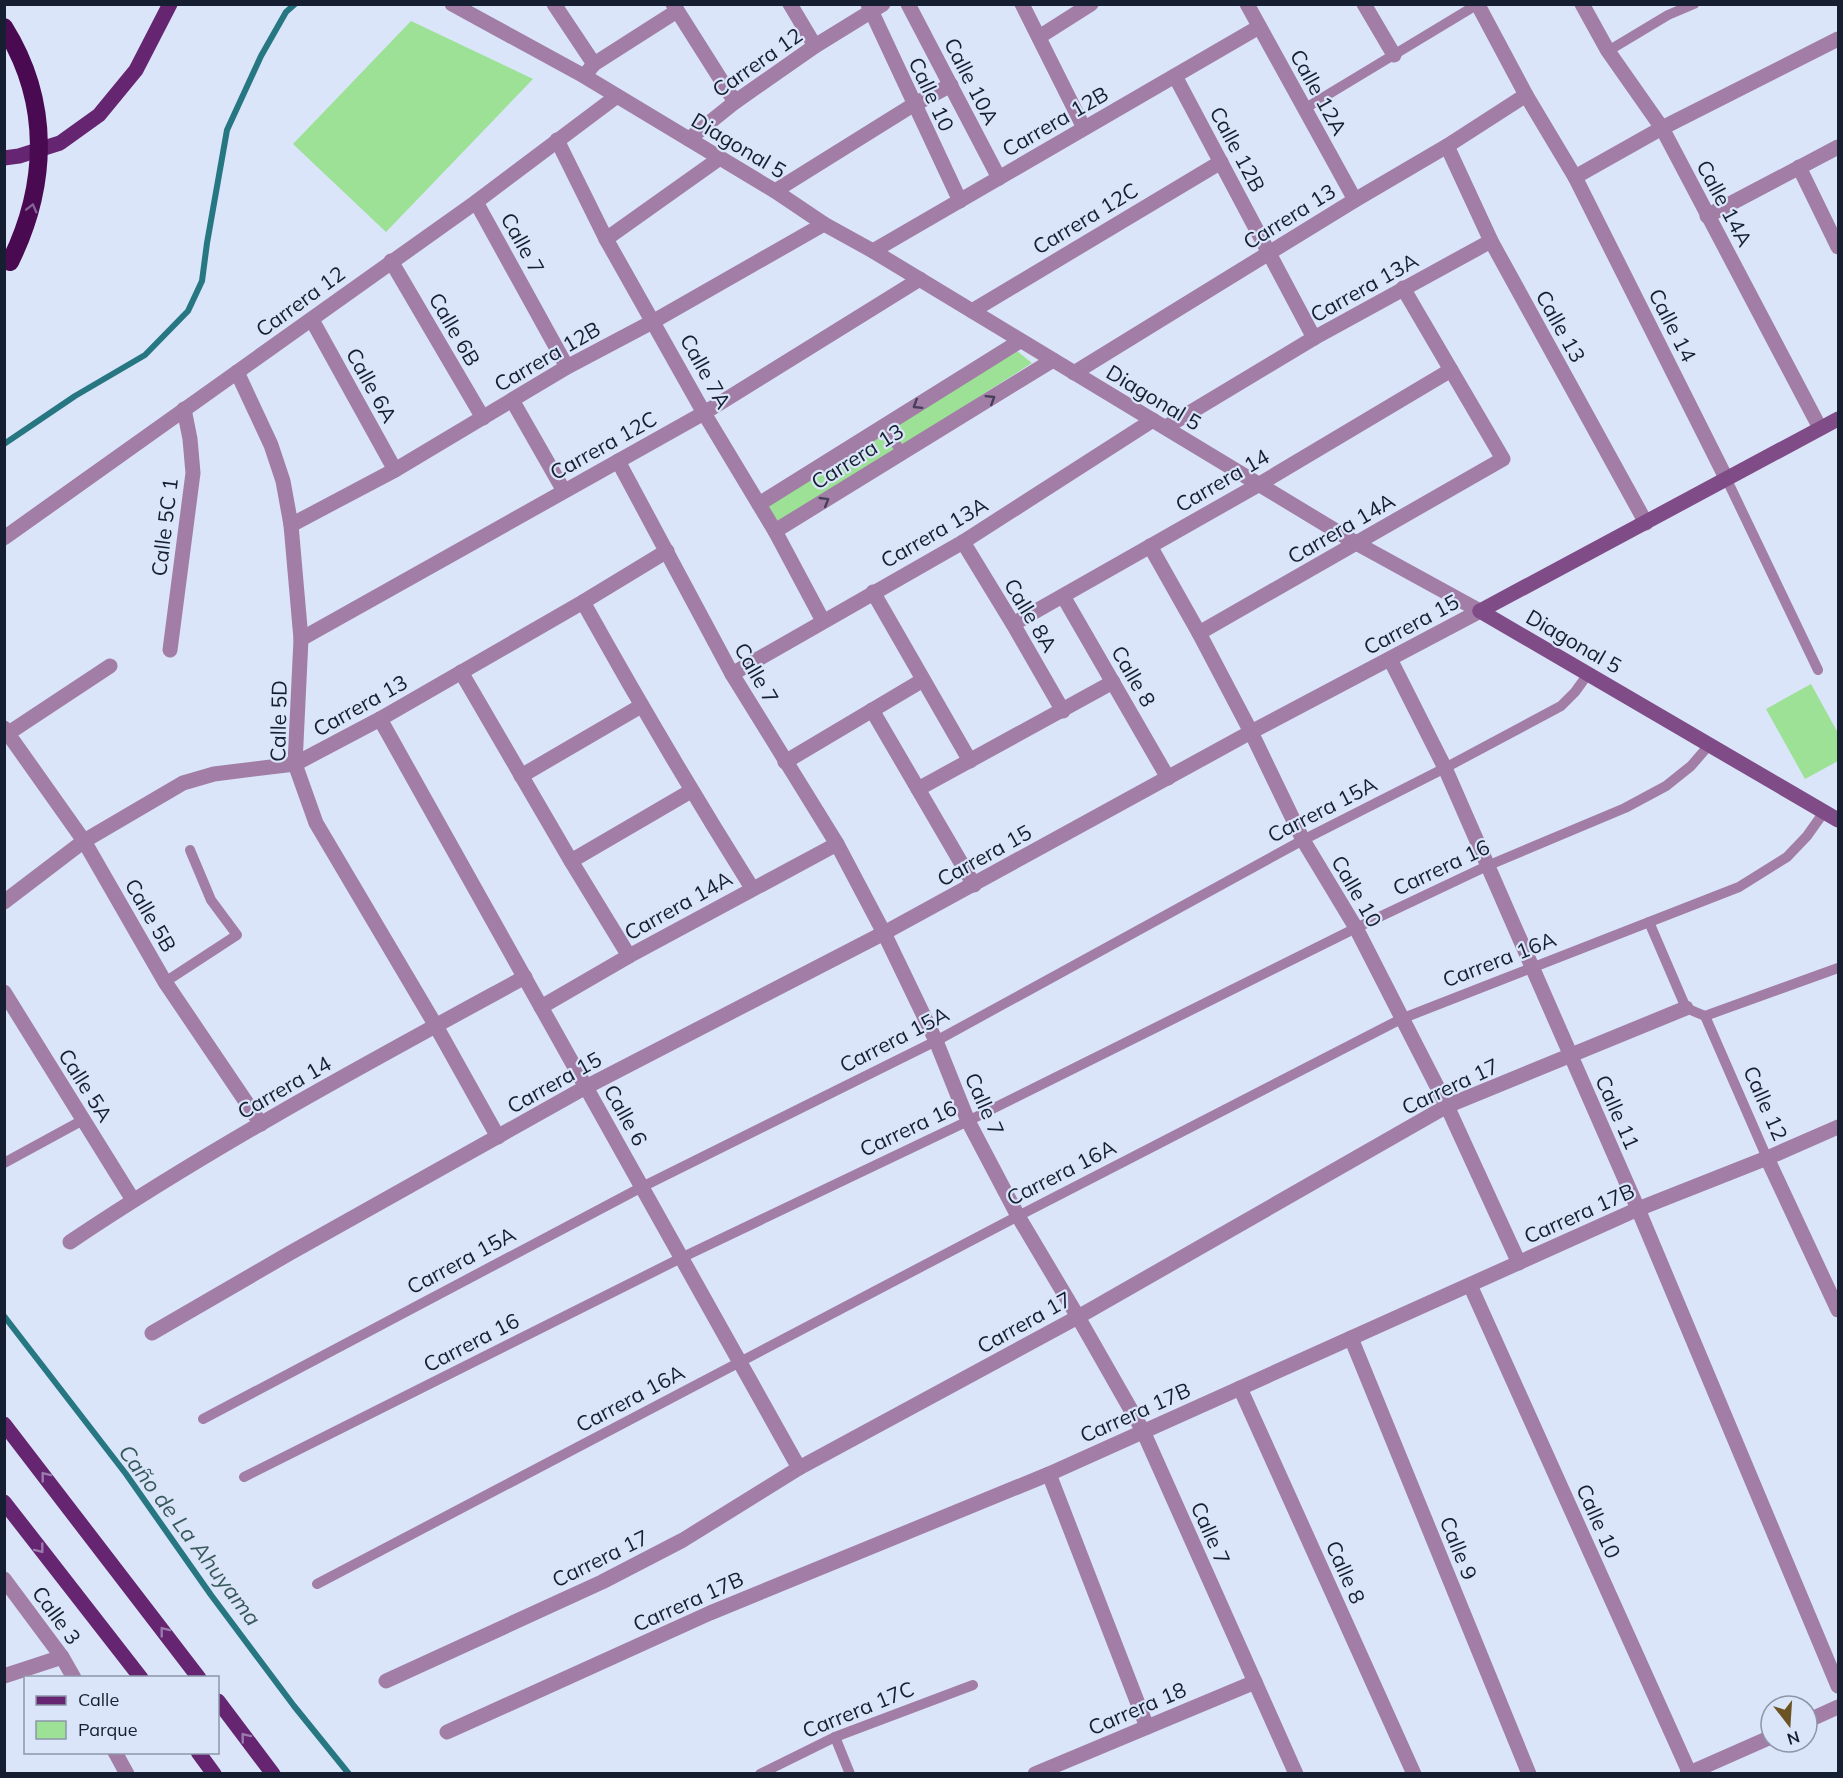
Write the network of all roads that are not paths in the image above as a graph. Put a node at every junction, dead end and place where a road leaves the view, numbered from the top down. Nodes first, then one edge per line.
1 (170, 4) edge
2 (452, 4) edge
3 (554, 4) edge
4 (790, 4) edge
5 (908, 4) edge
6 (1022, 4) edge
7 (1091, 4) edge
8 (1247, 4) edge
9 (1364, 4) edge
10 (1582, 4) edge
11 (1694, 4) edge
12 (1478, 5) edge
13 (874, 7) edge
14 (675, 8) edge
15 (4, 27) edge
16 (1259, 27) junction
17 (1040, 37) junction
18 (1839, 39) edge
19 (815, 46) junction
20 (1608, 51) junction
21 (1394, 55) junction
22 (594, 64) junction
23 (584, 76) junction
24 (1175, 76) junction
25 (951, 85) junction
26 (1526, 95) junction
27 (617, 96) junction
28 (735, 102) junction
29 (914, 105) junction
30 (1304, 109) junction
31 (1084, 128) junction
32 (1662, 128) junction
33 (689, 139) junction
34 (557, 140) junction
35 (1447, 146) junction
36 (1839, 147) edge
37 (4, 158) edge
38 (720, 158) junction
39 (1221, 162) junction
40 (1799, 167) junction
41 (1575, 177) junction
42 (999, 178) junction
43 (775, 191) junction
44 (1355, 200) junction
45 (960, 201) junction
46 (476, 202) junction
47 (1707, 216) junction
48 (824, 224) junction
49 (606, 239) junction
50 (1491, 242) junction
51 (1839, 247) edge
52 (873, 251) junction
53 (1269, 252) junction
54 (391, 261) junction
55 (10, 262) dead end
56 (920, 279) junction
57 (1403, 288) junction
58 (972, 311) junction
59 (312, 320) junction
60 (654, 321) junction
61 (1314, 338) junction
62 (1020, 340) junction
63 (1053, 360) junction
64 (567, 367) junction
65 (1451, 370) junction
66 (237, 372) junction
67 (1074, 373) junction
68 (512, 400) junction
69 (184, 409) junction
70 (704, 413) junction
71 (483, 418) junction
72 (1839, 419) edge
73 (1160, 424) junction
74 (884, 426) junction
75 (1820, 428) junction
76 (902, 453) junction
77 (618, 461) junction
78 (395, 470) junction
79 (1727, 480) junction
80 (1258, 485) junction
81 (564, 491) junction
82 (759, 504) junction
83 (1646, 523) junction
84 (291, 525) junction
85 (775, 531) junction
86 (4, 538) edge
87 (963, 542) junction
88 (1356, 543) junction
89 (1150, 546) junction
90 (668, 551) junction
91 (873, 592) junction
92 (1063, 596) junction
93 (583, 602) junction
94 (1480, 611) junction
95 (823, 621) junction
96 (1013, 624) junction
97 (1199, 633) junction
98 (301, 639) junction
99 (170, 650) dead end
100 (1390, 659) junction
101 (110, 666) dead end
102 (1818, 670) dead end
103 (461, 672) junction
104 (732, 674) junction
105 (1588, 674) junction
106 (923, 680) junction
107 (1113, 682) junction
108 (641, 706) junction
109 (872, 710) junction
110 (1063, 711) junction
111 (380, 718) junction
112 (6, 732) edge
113 (1251, 732) junction
114 (1710, 744) junction
115 (970, 761) junction
116 (785, 762) junction
117 (295, 764) junction
118 (1445, 768) junction
119 (521, 776) junction
120 (1168, 778) junction
121 (918, 789) junction
122 (691, 791) junction
123 (1824, 812) junction
124 (1839, 820) edge
125 (1303, 840) junction
126 (84, 841) junction
127 (837, 844) junction
128 (190, 850) dead end
129 (571, 861) junction
130 (1487, 867) junction
131 (974, 885) junction
132 (752, 888) junction
133 (4, 902) edge
134 (1649, 922) junction
135 (1356, 928) junction
136 (884, 933) junction
137 (629, 956) junction
138 (1532, 967) junction
139 (1839, 968) edge
140 (525, 977) junction
141 (165, 982) junction
142 (4, 992) edge
143 (541, 1007) junction
144 (1686, 1008) junction
145 (1705, 1016) junction
146 (1401, 1019) junction
147 (435, 1026) junction
148 (936, 1041) junction
149 (1570, 1055) junction
150 (586, 1087) junction
151 (1447, 1106) junction
152 (83, 1120) junction
153 (968, 1121) junction
154 (261, 1124) junction
155 (1839, 1127) edge
156 (498, 1137) junction
157 (1767, 1158) junction
158 (4, 1163) edge
159 (642, 1187) junction
160 (132, 1200) junction
161 (1638, 1209) junction
162 (1018, 1216) junction
163 (70, 1242) dead end
164 (681, 1258) junction
165 (1519, 1263) junction
166 (1470, 1285) junction
167 (1839, 1310) edge
168 (1078, 1317) junction
169 (152, 1333) dead end
170 (1350, 1338) junction
171 (740, 1362) junction
172 (1240, 1388) junction
173 (203, 1419) dead end
174 (4, 1424) edge
175 (1143, 1431) junction
176 (799, 1468) junction
177 (1048, 1474) junction
178 (244, 1477) dead end
179 (4, 1502) edge
180 (4, 1579) edge
181 (317, 1584) dead end
182 (62, 1657) junction
183 (4, 1676) edge
184 (73, 1676) edge
185 (140, 1676) edge
186 (198, 1676) edge
187 (386, 1681) dead end
188 (1255, 1682) junction
189 (973, 1685) dead end
190 (1839, 1686) edge
191 (219, 1702) edge
192 (1839, 1707) edge
193 (1819, 1716) edge
194 (1148, 1727) junction
195 (447, 1732) dead end
196 (835, 1737) junction
197 (1759, 1742) edge
198 (117, 1754) edge
199 (200, 1754) edge
200 (124, 1772) edge
201 (214, 1773) edge
202 (273, 1773) edge
203 (760, 1773) edge
204 (850, 1773) edge
205 (1035, 1773) edge
206 (1296, 1773) edge
207 (1414, 1773) edge
208 (1529, 1773) edge
209 (1689, 1773) edge

1 - 37 main road
2 - 23 street, Diagonal 5
3 - 22 street
4 - 19 street
5 - 25 street, Calle 10A
6 - 17 street
7 - 17 street
8 - 16 street, Calle 12A
9 - 21 street
10 - 20 street, Calle 14A
11 - 20 lane
12 - 21 lane
12 - 26 street, Calle 14
13 - 19 street, Carrera 12
13 - 29 street, Calle 10
14 - 22 street
14 - 28 street
55 -> 15 highway, bridge
16 - 24 street, Carrera 12B
16 - 30 street, Calle 12A
17 - 31 street
18 - 32 street
19 - 28 street, Carrera 12
20 - 32 street, Calle 14A
21 - 30 lane
22 - 23 street
23 - 27 street, Diagonal 5
24 - 31 street, Carrera 12B
24 - 39 street, Calle 12B
25 - 29 street
25 - 42 street, Calle 10A
26 - 35 street, Carrera 13
26 - 41 street, Calle 14
27 - 33 street, Diagonal 5
27 - 34 street, Carrera 12
28 - 33 street, Carrera 12
29 - 43 street
29 - 45 street, Calle 10
30 - 44 street, Calle 12A
31 - 42 street, Carrera 12B
32 - 41 street
32 - 47 street, Calle 14A
33 - 38 street, Diagonal 5
34 - 46 street, Carrera 12
34 - 49 street, Calle 7A
35 - 44 street, Carrera 13
35 - 50 street, Calle 13
36 - 40 street
38 - 43 street, Diagonal 5
38 - 49 street
39 - 53 street, Calle 12B
39 - 58 street, Carrera 12C
40 - 47 street
40 - 51 street
41 - 79 street, Calle 14
42 - 45 street, Carrera 12B
43 - 48 street, Diagonal 5
44 - 53 street, Carrera 13
45 - 52 street, Carrera 12B
46 - 54 street, Carrera 12
46 - 64 street, Calle 7
47 - 75 street, Calle 14A
48 - 52 street, Diagonal 5
48 - 60 street, Carrera 12B
49 - 60 street, Calle 7A
50 - 57 street, Carrera 13A
50 - 83 street, Calle 13
52 - 56 street, Diagonal 5
53 - 61 street, Calle 12B
53 - 67 street, Carrera 13
54 - 59 street, Carrera 12
54 - 71 street, Calle 6B
56 - 58 street, Diagonal 5
56 - 70 street, Carrera 12C
57 - 61 street, Carrera 13A
57 - 65 street
58 - 62 street, Diagonal 5
59 - 66 street, Carrera 12
59 - 78 street, Calle 6A
60 - 64 street, Carrera 12B
60 - 70 street, Calle 7A
61 - 73 street, Carrera 13A
62 - 63 street, Diagonal 5
62 -> 74 street, Carrera 13
63 - 67 street, Diagonal 5
76 -> 63 street, Carrera 13
64 - 68 street, Carrera 12B
65 - 80 street, Carrera 14
65 - 88 street, Carrera 14A
66 - 69 street, Carrera 12
66 - 84 street, Calle 5D
67 - 73 street, Diagonal 5
68 - 71 street, Carrera 12B
68 - 81 street
69 - 86 street, Carrera 12
69 - 99 street, Calle 5C 1
70 - 77 street, Carrera 12C
70 - 82 street, Calle 7A
71 - 78 street, Carrera 12B
72 - 75 street, Carrera 15
73 - 80 street, Diagonal 5
73 - 87 street, Carrera 13A
74 - 76 lane
74 - 82 street, Carrera 13
75 - 79 street, Carrera 15
85 -> 76 street, Carrera 13
77 - 81 street, Carrera 12C
77 - 90 street, Calle 7
78 - 84 street, Carrera 12B
79 - 83 street, Carrera 15
79 - 102 lane, Calle 14
80 - 88 street, Diagonal 5
80 - 89 street, Carrera 14
81 - 98 street, Carrera 12C
82 - 85 street, Calle 7A
83 - 94 street, Carrera 15
84 - 98 street, Calle 5D
85 - 95 street, Calle 7A
87 - 91 street, Carrera 13A
87 - 96 street, Calle 8A
88 - 94 street, Diagonal 5
88 - 97 street, Carrera 14A
89 - 92 street, Carrera 14
89 - 97 street, Calle 10
90 - 93 street, Carrera 13
90 - 104 street, Calle 7
91 - 95 street, Carrera 13A
91 - 106 street
92 - 96 street, Carrera 14
92 - 107 street, Calle 8
93 - 103 street, Carrera 13
93 - 108 street
94 - 100 street, Carrera 15
94 - 105 street, Diagonal 5
95 - 104 street, Carrera 13A
96 - 110 street, Calle 8A
97 - 113 street, Calle 10
98 - 117 street, Calle 5D
100 - 113 street, Carrera 15
100 - 118 street, Calle 11
101 - 112 street
103 - 111 street, Carrera 13
103 - 119 street
104 - 116 street, Calle 7
105 - 114 street, Diagonal 5
105 - 118 lane, Carrera 15A
106 - 109 street
106 - 115 street
107 - 110 street
107 - 120 street, Calle 8
108 - 119 street
108 - 122 street
109 - 116 street
109 - 121 street
110 - 115 street
111 - 117 street, Carrera 13
111 - 140 street, Calle 6
112 - 126 street, Calle 5B
113 - 120 street, Carrera 15
113 - 125 street, Calle 10
114 - 123 street, Diagonal 5
114 - 130 lane, Carrera 16
115 - 121 street
116 - 127 street, Calle 7
117 - 126 street, Carrera 13
117 - 147 street, Calle 5D
118 - 125 lane, Carrera 15A
118 - 130 street, Calle 11
119 - 129 street
120 - 131 street, Carrera 15
121 - 131 street
122 - 129 street
122 - 132 street
123 - 124 street, Diagonal 5
123 - 134 lane, Carrera 16A
125 - 135 street, Calle 10
125 - 148 lane, Carrera 15A
126 - 133 street, Carrera 13
126 - 141 street, Calle 5B
127 - 132 street, Carrera 14A
127 - 136 street, Calle 7
128 - 141 lane
129 - 137 street
130 - 135 lane, Carrera 16
130 - 138 street, Calle 11
131 - 136 street, Carrera 15
132 - 137 street, Carrera 14A
134 - 138 lane, Carrera 16A
134 - 144 lane
135 - 146 street, Calle 10
135 - 153 lane, Carrera 16
136 - 148 street, Calle 7
136 - 150 street, Carrera 15
137 - 143 street, Carrera 14A
138 - 146 lane, Carrera 16A
138 - 149 street, Calle 11
139 - 145 lane
140 - 143 street, Calle 6
140 - 147 street, Carrera 14
141 - 154 street, Calle 5B
142 - 152 street, Calle 5A
143 - 150 street, Calle 6
144 - 145 lane
144 - 149 street, Carrera 17
145 - 157 lane, Calle 12
146 - 151 street, Calle 10
146 - 162 lane, Carrera 16A
147 - 154 street, Carrera 14
147 - 156 street, Calle 5D
148 - 153 street, Calle 7
148 - 159 lane, Carrera 15A
149 - 151 street, Carrera 17
149 - 161 street, Calle 11
150 - 156 street, Carrera 15
150 - 159 street, Calle 6
151 - 165 street, Calle 10
151 - 168 street, Carrera 17
152 - 158 lane
152 - 160 street, Calle 5A
153 - 162 street, Calle 7
153 - 164 lane, Carrera 16
154 - 160 street, Carrera 14
155 - 157 street, Carrera 17B
156 - 169 street, Carrera 15
157 - 161 street, Carrera 17B
157 - 167 street, Calle 12
159 - 164 street, Calle 6
159 - 173 lane, Carrera 15A
160 - 163 street, Carrera 14
161 - 165 street, Carrera 17B
161 - 190 street, Calle 11
162 - 168 street, Calle 7
162 - 171 lane, Carrera 16A
164 - 171 street, Calle 6
164 - 178 lane, Carrera 16
165 - 166 street, Carrera 17B
166 - 170 street, Carrera 17B
166 - 209 street, Calle 10
168 - 175 street, Calle 7
168 - 176 street, Carrera 17
170 - 172 street, Carrera 17B
170 - 208 street, Calle 9
171 - 176 street, Calle 6
171 - 181 lane, Carrera 16A
172 - 175 street, Carrera 17B
172 - 207 street, Calle 8
186 -> 174 main road
175 - 177 street, Carrera 17B
175 - 188 street, Calle 7
176 - 187 street, Carrera 17
177 - 194 street
177 - 195 street, Carrera 17B
179 -> 185 main road
180 - 182 street, Calle 3
182 - 183 street
182 - 184 street, Calle 3
188 - 194 street, Carrera 18
188 - 206 street, Calle 7
189 - 196 lane, Carrera 17C
202 -> 191 main road
192 - 193 street
194 - 205 street, Carrera 18
196 - 203 lane, Carrera 17C
196 - 204 lane
197 - 209 street
198 - 200 street
199 - 201 main road

